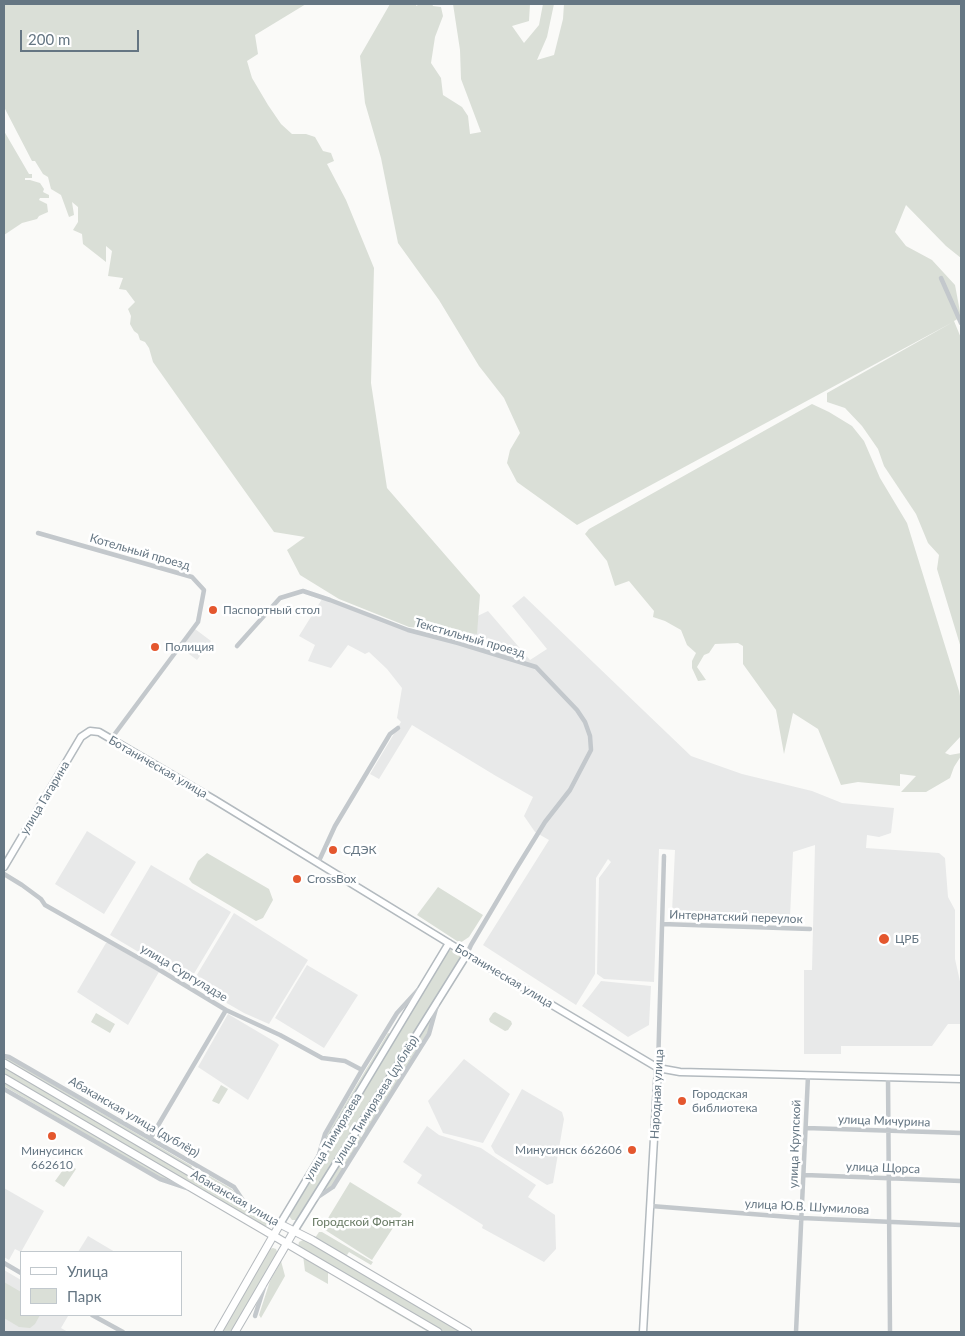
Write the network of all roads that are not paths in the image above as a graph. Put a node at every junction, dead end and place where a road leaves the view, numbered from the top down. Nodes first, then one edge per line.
1 (941, 278) dead end
2 (961, 323) edge
3 (38, 533) dead end
4 (236, 646) dead end
5 (398, 728) dead end
6 (90, 731) joint
7 (111, 739) junction
8 (664, 856) dead end
9 (318, 863) junction
10 (4, 867) edge
11 (4, 874) edge
12 (662, 924) junction
13 (810, 929) dead end
14 (449, 943) junction
15 (467, 954) junction
16 (426, 982) junction
17 (439, 999) junction
18 (226, 1010) junction
19 (4, 1056) edge
20 (4, 1063) edge
21 (658, 1068) junction
22 (362, 1070) junction
23 (808, 1076) junction
24 (4, 1078) edge
25 (888, 1078) junction
26 (961, 1079) edge
27 (4, 1089) edge
28 (806, 1128) junction
29 (889, 1131) junction
30 (961, 1133) edge
31 (150, 1139) junction
32 (315, 1167) junction
33 (804, 1175) junction
34 (889, 1178) junction
35 (961, 1181) edge
36 (194, 1190) junction
37 (312, 1201) junction
38 (246, 1205) junction
39 (651, 1206) junction
40 (802, 1218) junction
41 (889, 1222) junction
42 (280, 1224) junction
43 (961, 1225) edge
44 (294, 1231) junction
45 (273, 1236) junction
46 (287, 1244) junction
47 (4, 1263) edge
48 (20, 1272) edge
49 (267, 1279) junction
50 (94, 1316) edge
51 (255, 1316) dead end
52 (123, 1332) edge
53 (218, 1332) edge
54 (235, 1332) edge
55 (438, 1332) edge
56 (468, 1332) edge
57 (643, 1332) edge
58 (796, 1332) edge
59 (890, 1332) edge

1 - 2 street
3 - 7 street, Котельный проезд
4 - 15 street, Текстильный проезд
5 - 9 street
6 - 7 street, Ботаническая улица
6 - 10 street, улица Гагарина
7 - 9 street, Ботаническая улица
8 - 12 street, Народная улица
9 - 14 street, Ботаническая улица
11 - 18 street, улица Сургуладзе
12 - 13 street, Интернатский переулок
12 - 21 street, Народная улица
14 - 15 street, Ботаническая улица
14 - 16 street, улица Тимирязева
15 - 17 street, улица Тимирязева
15 - 21 street, Ботаническая улица
16 - 22 street, улица Тимирязева (дублёр)
16 - 32 street, улица Тимирязева
17 - 37 street, улица Тимирязева
17 - 37 street, улица Тимирязева (дублёр)
18 - 22 street, улица Сургуладзе
18 - 31 street
19 - 31 street, Абаканская улица (дублёр)
20 - 38 main road, Абаканская улица
21 - 23 street, Ботаническая улица
21 - 39 street, Народная улица
22 - 32 street, улица Тимирязева (дублёр)
23 - 25 street, Ботаническая улица
23 - 28 street, улица Крупской
24 - 36 main road, Абаканская улица
25 - 26 street, Ботаническая улица
25 - 29 street
27 - 36 street
28 - 29 street, улица Мичурина
28 - 33 street, улица Крупской
29 - 30 street, улица Мичурина
29 - 34 street
31 - 38 street, Абаканская улица (дублёр)
32 - 42 street, улица Тимирязева
33 - 34 street, улица Щорса
33 - 40 street, улица Крупской
34 - 35 street, улица Щорса
34 - 41 street
36 - 45 main road, Абаканская улица
37 - 44 street, улица Тимирязева
38 - 42 main road, Абаканская улица
39 - 40 street, улица Ю.В. Шумилова
39 - 57 street, Народная улица
40 - 41 street, улица Ю.В. Шумилова
40 - 58 street, улица Крупской
41 - 43 street, улица Ю.В. Шумилова
41 - 59 street
42 - 44 main road, Абаканская улица
42 - 45 main road, улица Тимирязева
44 - 46 main road, улица Тимирязева
44 - 56 main road, Абаканская улица
45 - 46 main road, Абаканская улица
45 - 53 main road, улица Тимирязева
46 - 49 main road, улица Тимирязева
46 - 55 main road, Абаканская улица
47 - 48 street
49 - 51 street
49 - 54 main road, улица Тимирязева
50 - 52 street

